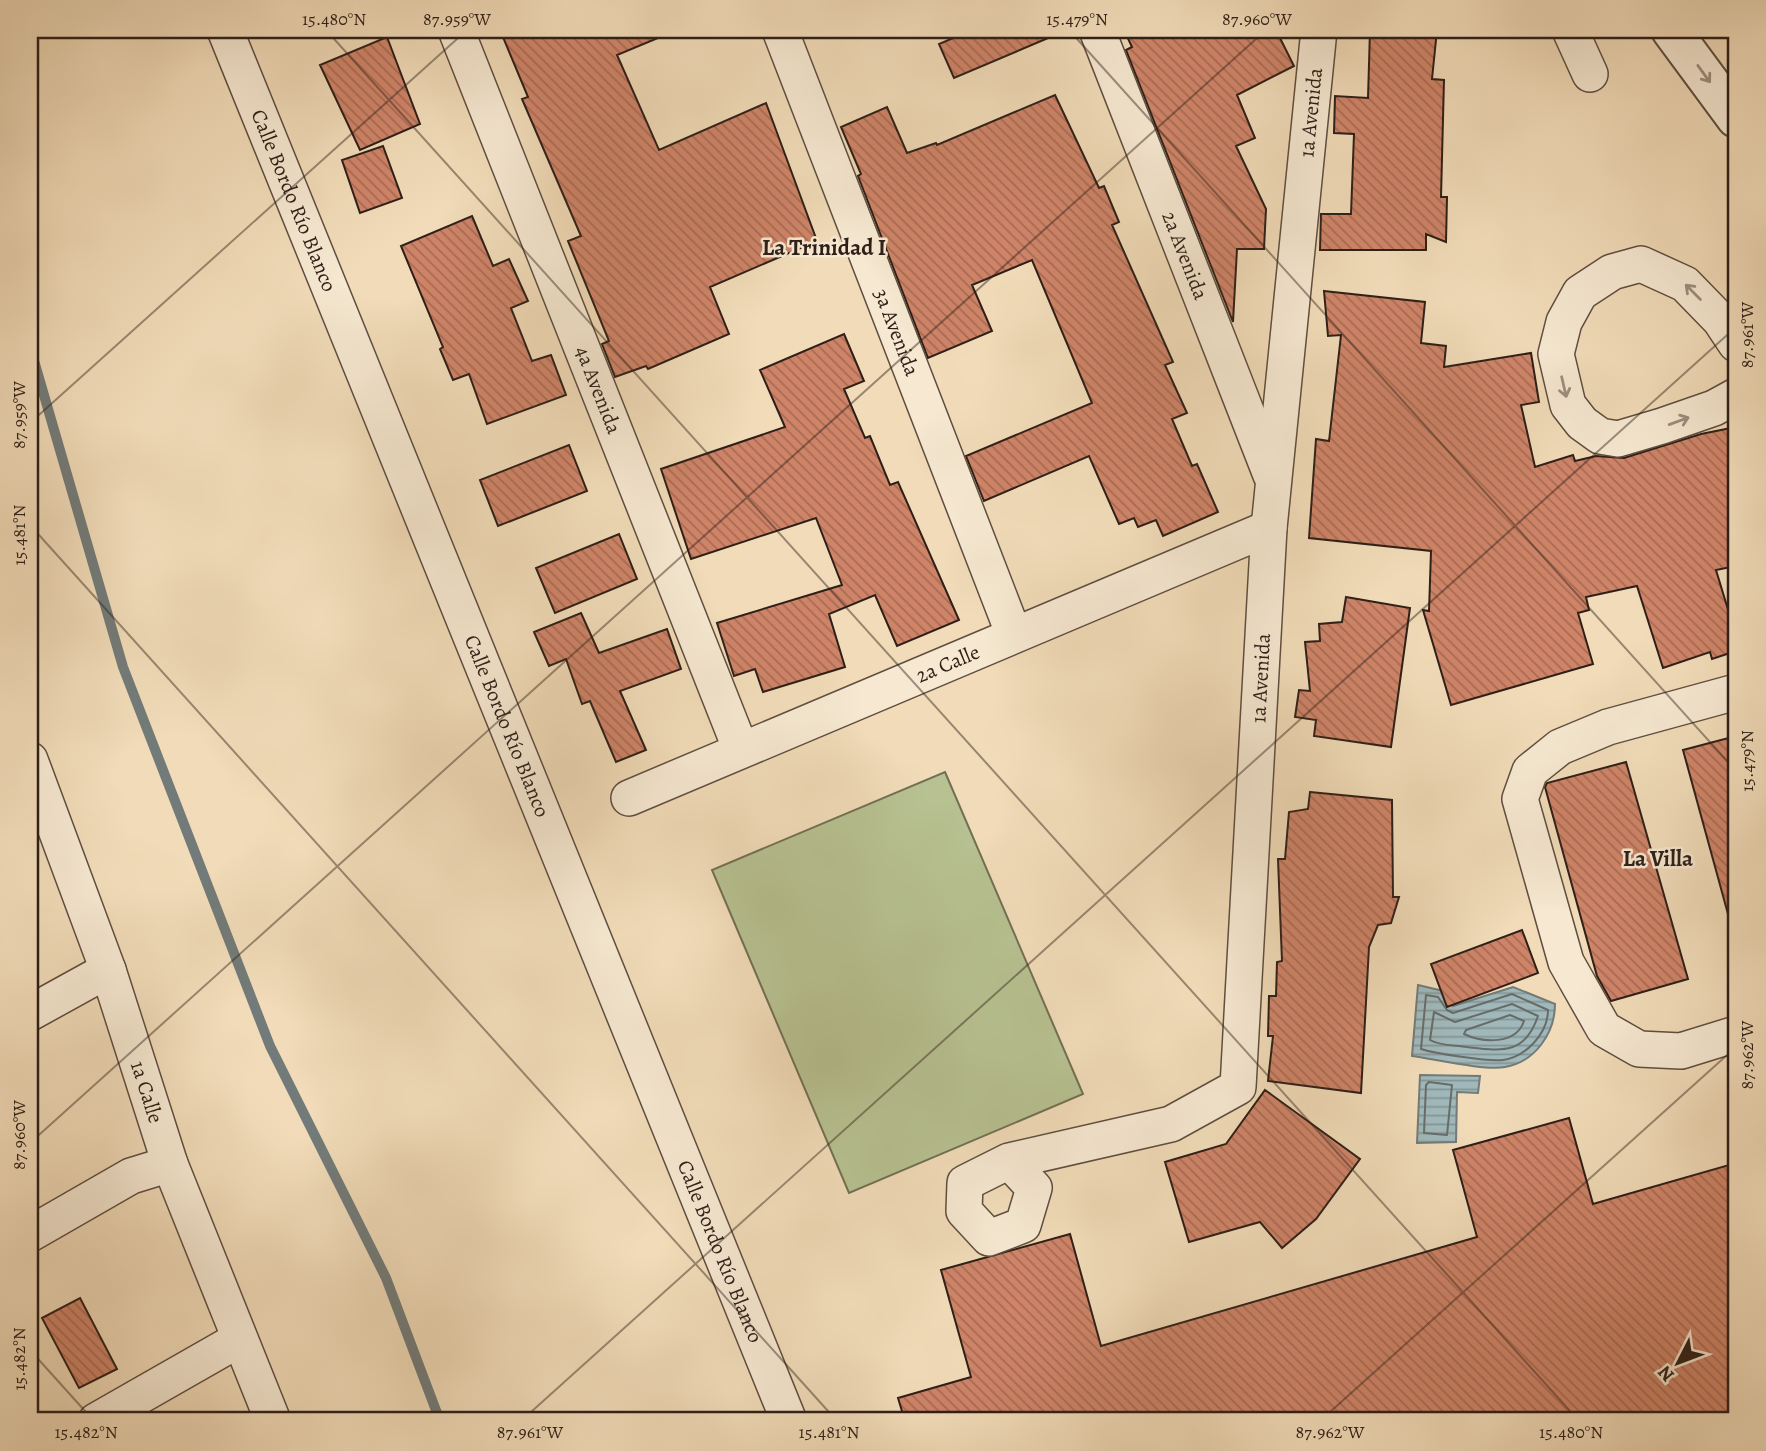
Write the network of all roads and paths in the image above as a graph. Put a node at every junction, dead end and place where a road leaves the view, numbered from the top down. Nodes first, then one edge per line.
1 (225, 30) edge
2 (456, 30) edge
3 (780, 30) edge
4 (1097, 30) edge
5 (1319, 30) edge
6 (1570, 30) edge
7 (1671, 30) edge
8 (1590, 74) dead end
9 (1736, 118) edge
10 (1736, 344) edge
11 (1736, 396) edge
12 (1273, 482) junction
13 (1269, 528) junction
14 (1014, 635) junction
15 (1736, 692) edge
16 (741, 750) junction
17 (30, 760) edge
18 (629, 798) dead end
19 (108, 970) junction
20 (30, 1013) edge
21 (1736, 1034) edge
22 (1009, 1161) dead end
23 (170, 1164) junction
24 (30, 1234) edge
25 (239, 1340) junction
26 (96, 1421) edge
27 (273, 1421) edge
28 (789, 1421) edge

1 - 28 street, Calle Bordo Río Blanco
2 - 16 street, 4a Avenida
3 - 14 street, 3a Avenida
4 - 12 street, 2a Avenida
5 - 12 street, 1a Avenida
6 - 8 street
7 -> 9 street
10 -> 11 street
12 - 13 street, 1a Avenida
13 - 14 street, 2a Calle
13 - 22 street, 1a Avenida
14 - 16 street, 2a Calle
15 - 21 street
16 - 18 street, 2a Calle
17 - 19 street, 1a Calle
19 - 20 street
19 - 23 street, 1a Calle
23 - 24 street
23 - 25 street, 1a Calle
25 - 26 street
25 - 27 street, 1a Calle

